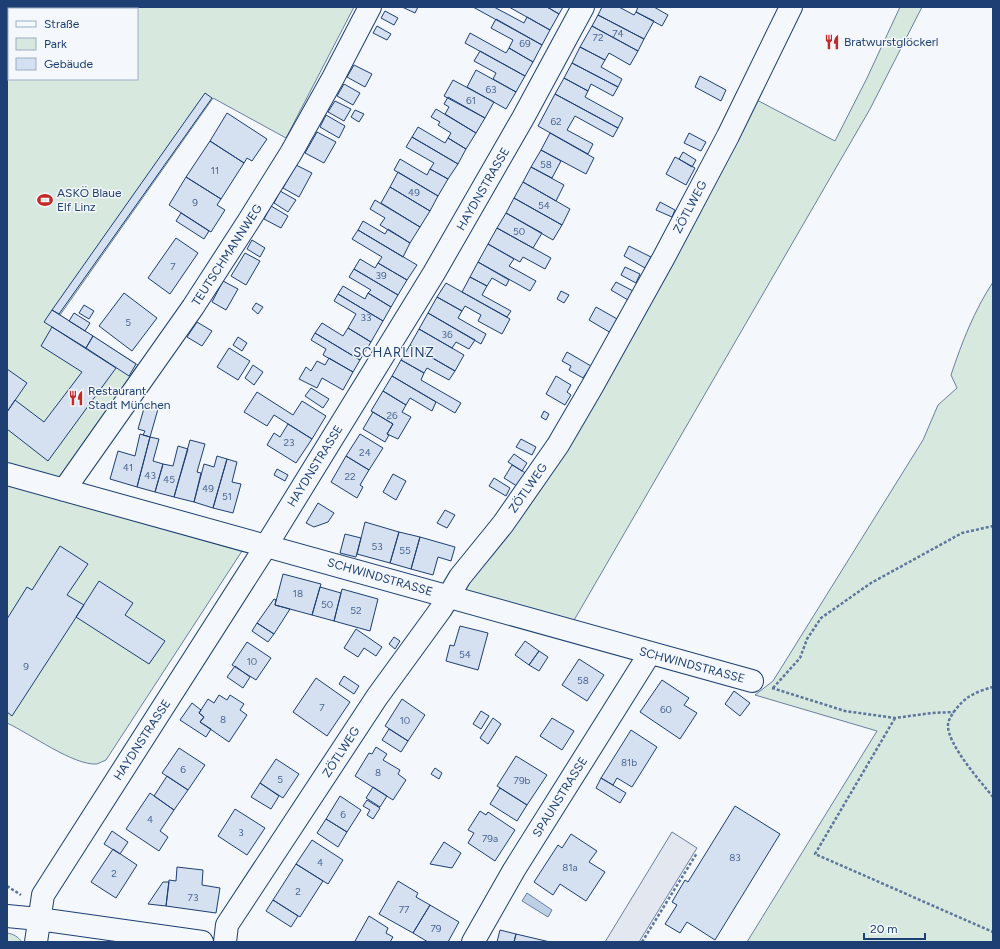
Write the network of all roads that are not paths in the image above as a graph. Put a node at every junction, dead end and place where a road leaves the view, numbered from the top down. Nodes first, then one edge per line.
1 (370, 7) edge
2 (583, 7) edge
3 (791, 7) edge
4 (7, 474) edge
5 (64, 490) junction
6 (266, 546) junction
7 (449, 596) junction
8 (647, 653) junction
9 (752, 681) road end
10 (7, 916) edge
11 (39, 919) junction
12 (36, 942) edge
13 (202, 942) edge
14 (225, 942) edge
15 (473, 942) edge

1 - 5 street, TEUTSCHMANNWEG
2 - 6 street, HAYDNSTRASSE
3 - 7 street, ZÖTLWEG
4 - 5 street, SCHWINDSTRASSE
5 - 6 street, SCHWINDSTRASSE
6 - 7 street, SCHWINDSTRASSE
6 - 11 street, HAYDNSTRASSE
7 - 8 street, SCHWINDSTRASSE
7 - 14 street, ZÖTLWEG
8 - 9 street, SCHWINDSTRASSE
8 - 15 street, SPAUNSTRASSE
10 - 11 street
11 - 12 street
11 - 13 street

